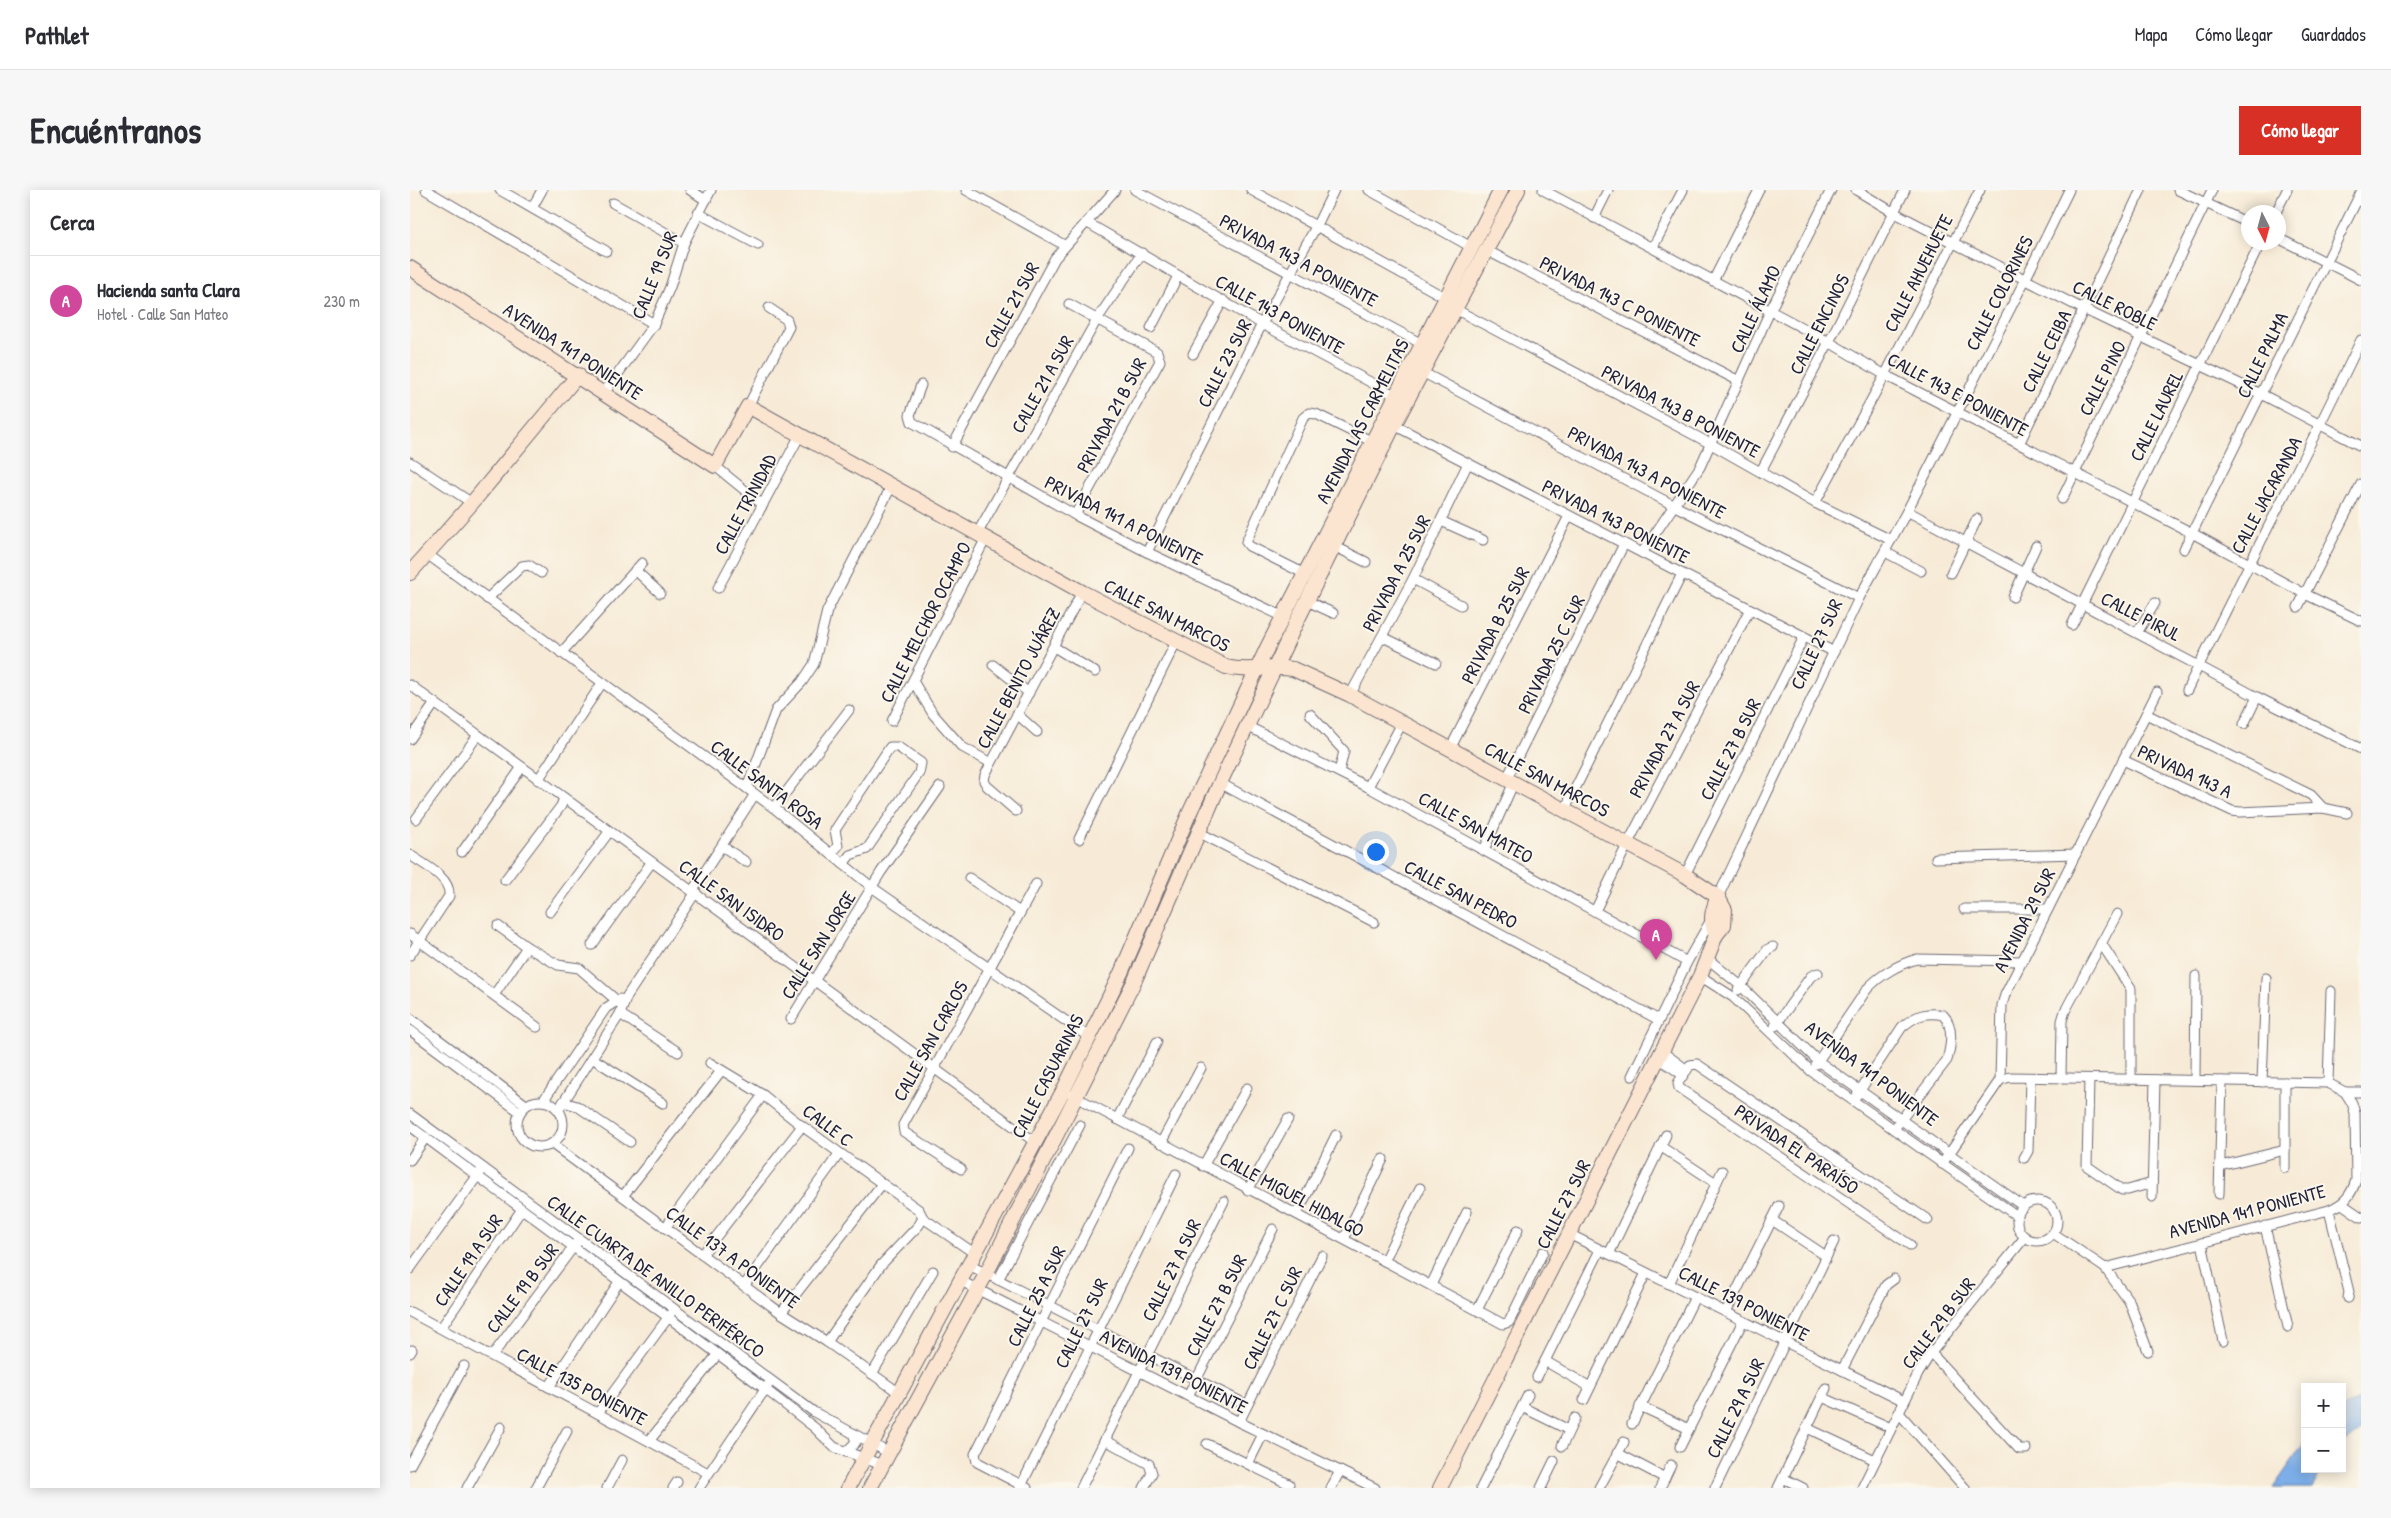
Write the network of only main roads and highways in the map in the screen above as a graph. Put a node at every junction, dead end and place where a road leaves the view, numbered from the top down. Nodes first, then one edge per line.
1 (1501, 190) edge
2 (1518, 190) edge
3 (1480, 249) junction
4 (410, 268) edge
5 (1451, 304) junction
6 (578, 376) junction
7 (1401, 399) junction
8 (748, 406) joint
9 (1388, 422) junction
10 (410, 573) edge
11 (1274, 668) junction
12 (1258, 669) junction
13 (1718, 897) junction
14 (1716, 935) junction
15 (1069, 1094) junction
16 (848, 1488) edge
17 (870, 1488) edge
18 (1440, 1488) edge

1 - 3 main road, AVENIDA LAS CARMELITAS
2 - 3 main road, AVENIDA LAS CARMELITAS
3 - 5 main road, AVENIDA LAS CARMELITAS
4 - 6 main road, AVENIDA 141 PONIENTE
5 - 7 main road, AVENIDA LAS CARMELITAS
5 - 7 main road, AVENIDA LAS CARMELITAS
6 - 8 main road, AVENIDA 141 PONIENTE
6 - 10 main road
7 - 9 main road, AVENIDA LAS CARMELITAS
8 - 12 main road, CALLE SAN MARCOS
9 - 11 main road, AVENIDA LAS CARMELITAS
9 - 12 main road, AVENIDA LAS CARMELITAS
11 - 12 main road, CALLE SAN MARCOS
11 - 13 main road, CALLE SAN MARCOS
11 - 15 main road, CALLE CASUARINAS
12 - 15 main road, CALLE CASUARINAS
13 - 14 main road, CALLE 27 SUR
13 - 14 main road, CALLE 27 SUR
14 - 18 main road, CALLE 27 SUR
15 - 16 main road, CALLE CASUARINAS
15 - 17 main road, CALLE CASUARINAS

